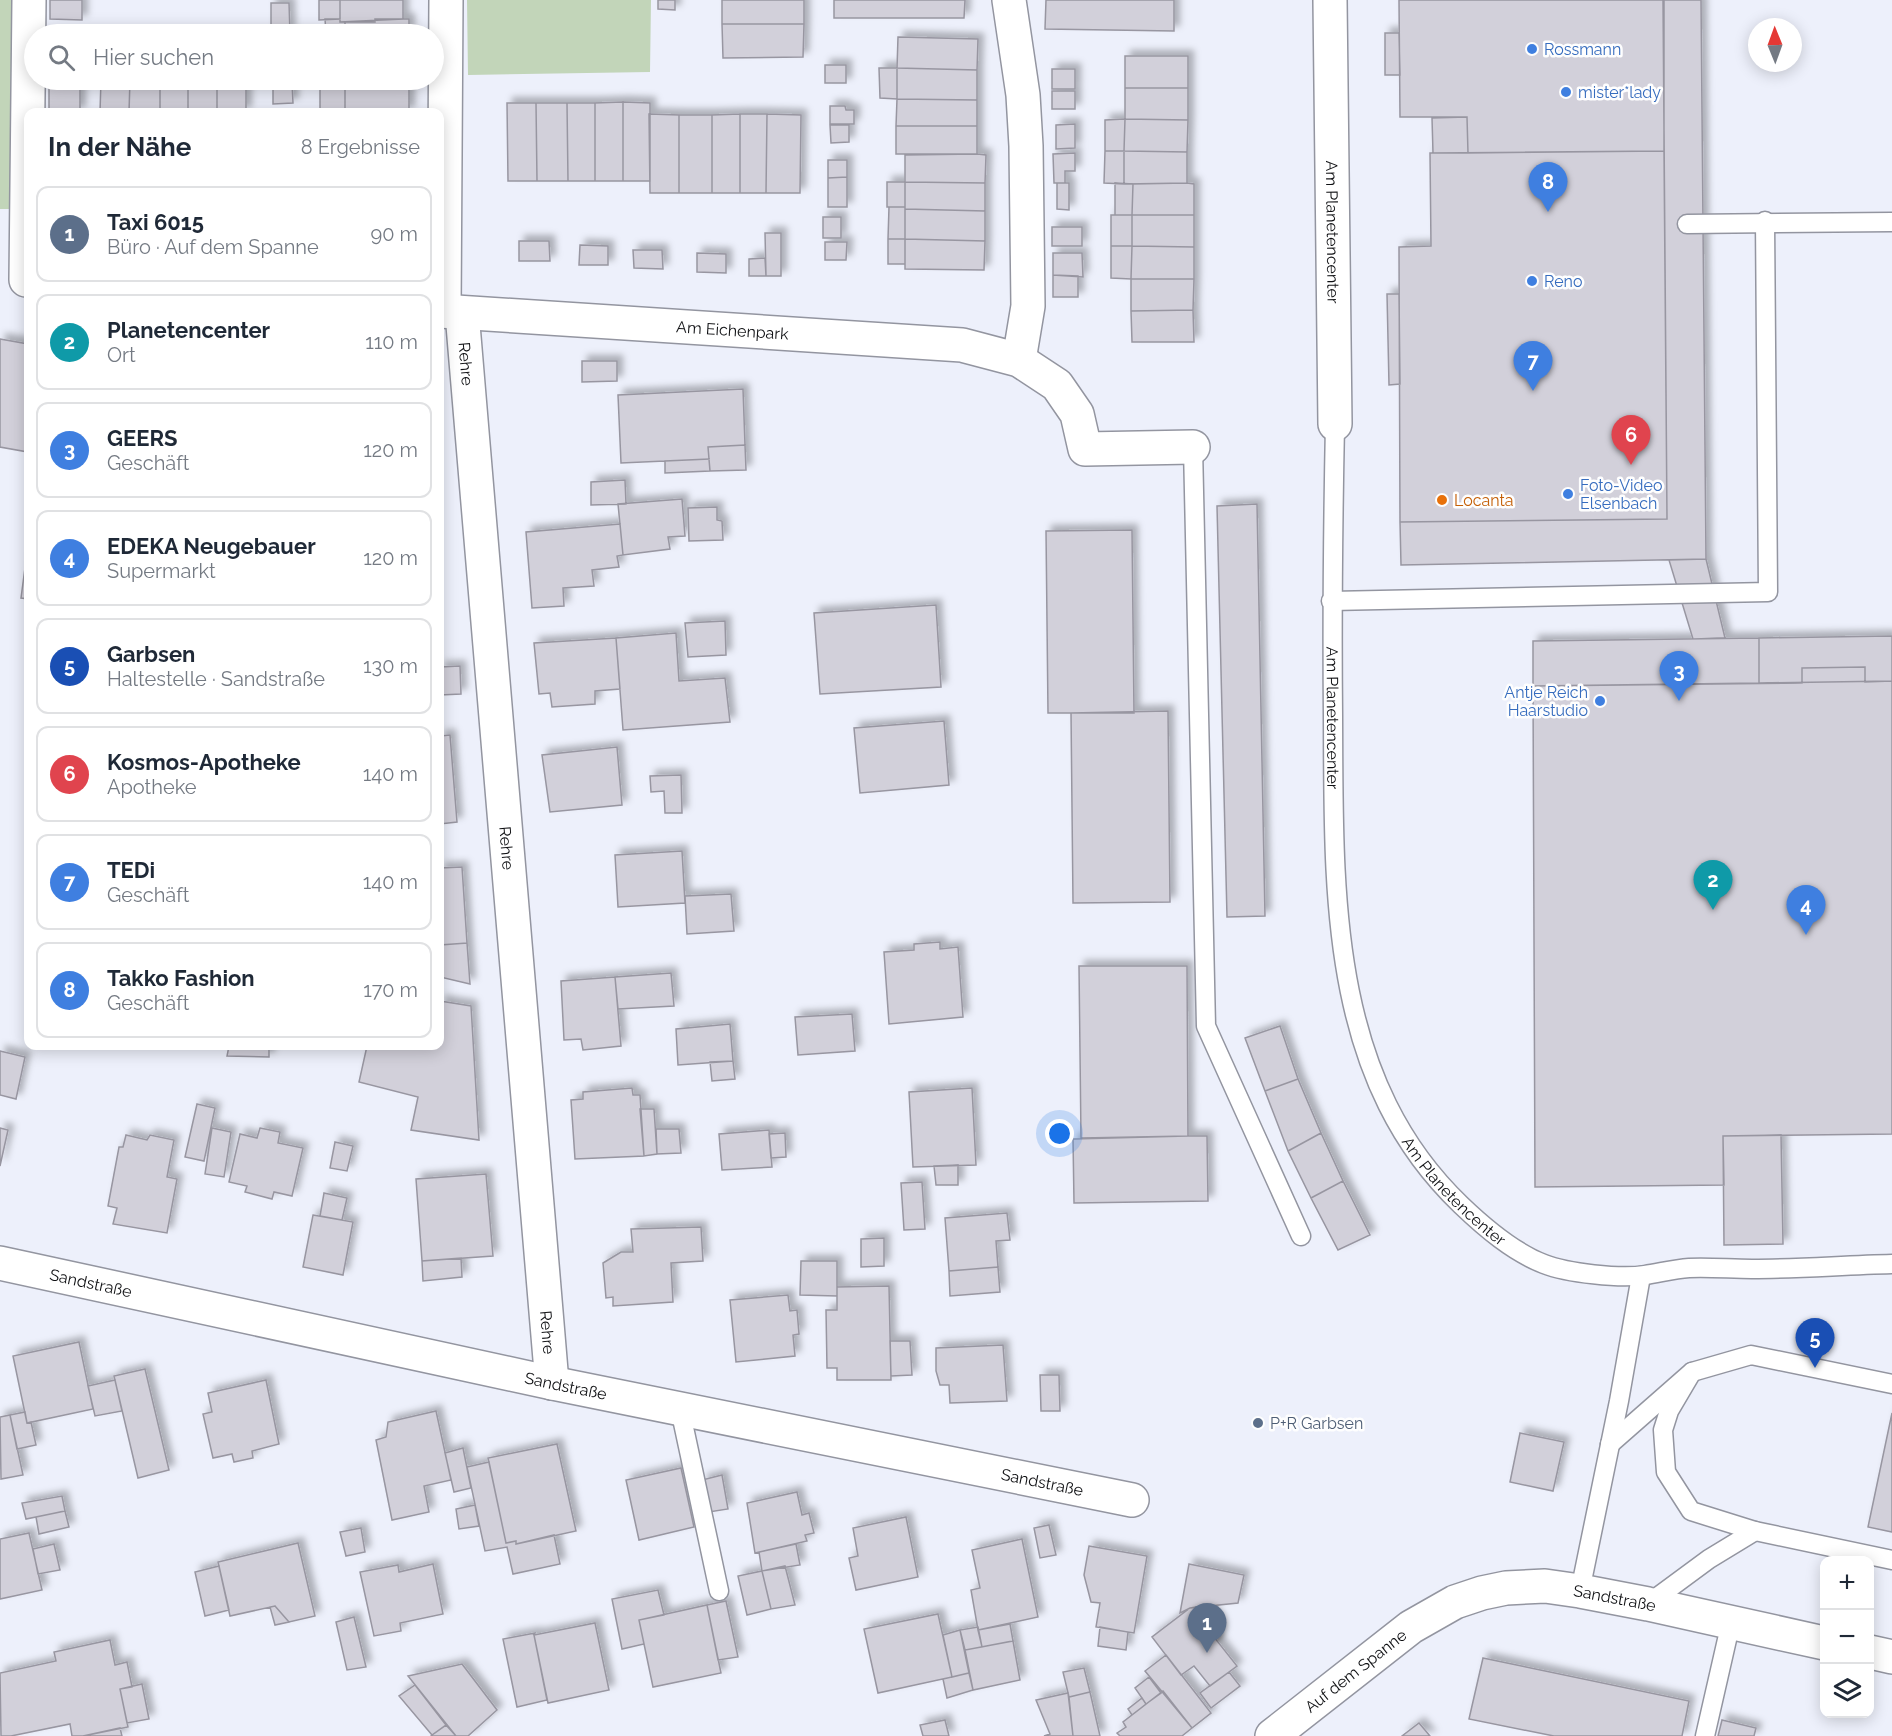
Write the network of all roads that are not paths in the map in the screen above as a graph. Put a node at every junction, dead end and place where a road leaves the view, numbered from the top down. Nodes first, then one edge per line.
1 (29, 0) edge
2 (446, 0) edge
3 (1009, 0) edge
4 (1330, 0) edge
5 (30, 24) edge
6 (30, 90) edge
7 (29, 108) edge
8 (24, 184) edge
9 (1765, 221) junction
10 (1892, 222) edge
11 (1687, 224) dead end
12 (18, 280) edge
13 (448, 311) edge
14 (1019, 360) junction
15 (1335, 424) joint
16 (1193, 447) joint
17 (1331, 602) junction
18 (1301, 1236) dead end
19 (0, 1263) edge
20 (1892, 1264) edge
21 (1641, 1276) junction
22 (1692, 1372) junction
23 (552, 1383) junction
24 (1892, 1384) edge
25 (680, 1409) junction
26 (1610, 1444) junction
27 (1132, 1500) dead end
28 (1755, 1531) junction
29 (1892, 1560) edge
30 (719, 1590) dead end
31 (1580, 1591) junction
32 (1648, 1604) junction
33 (1731, 1622) junction
34 (1411, 1627) joint
35 (1820, 1642) edge
36 (1874, 1653) edge
37 (1892, 1657) edge
38 (1272, 1736) edge
39 (1705, 1736) edge

1 - 5 street
2 - 13 street
3 - 14 street
4 - 15 street, Am Planetencenter
6 - 7 street
8 - 12 street
9 - 10 lane
9 - 11 lane
9 - 17 lane
13 - 14 street, Am Eichenpark
13 - 23 street, Rehre
14 - 16 street, Am Eichenpark
15 - 17 lane, Am Planetencenter
16 - 18 lane
17 - 21 lane, Am Planetencenter
19 - 23 street, Sandstraße
20 - 21 lane, Am Planetencenter
21 - 26 lane
22 - 24 lane
22 - 26 lane
22 - 28 lane
23 - 25 street, Sandstraße
25 - 27 street, Sandstraße
25 - 30 lane
26 - 31 lane
28 - 29 lane
28 - 32 lane
31 - 32 street, Sandstraße
31 - 34 street, Sandstraße
32 - 33 street, Sandstraße
33 - 35 street, Sandstraße
33 - 39 lane
34 - 38 street, Auf dem Spanne
36 - 37 street

